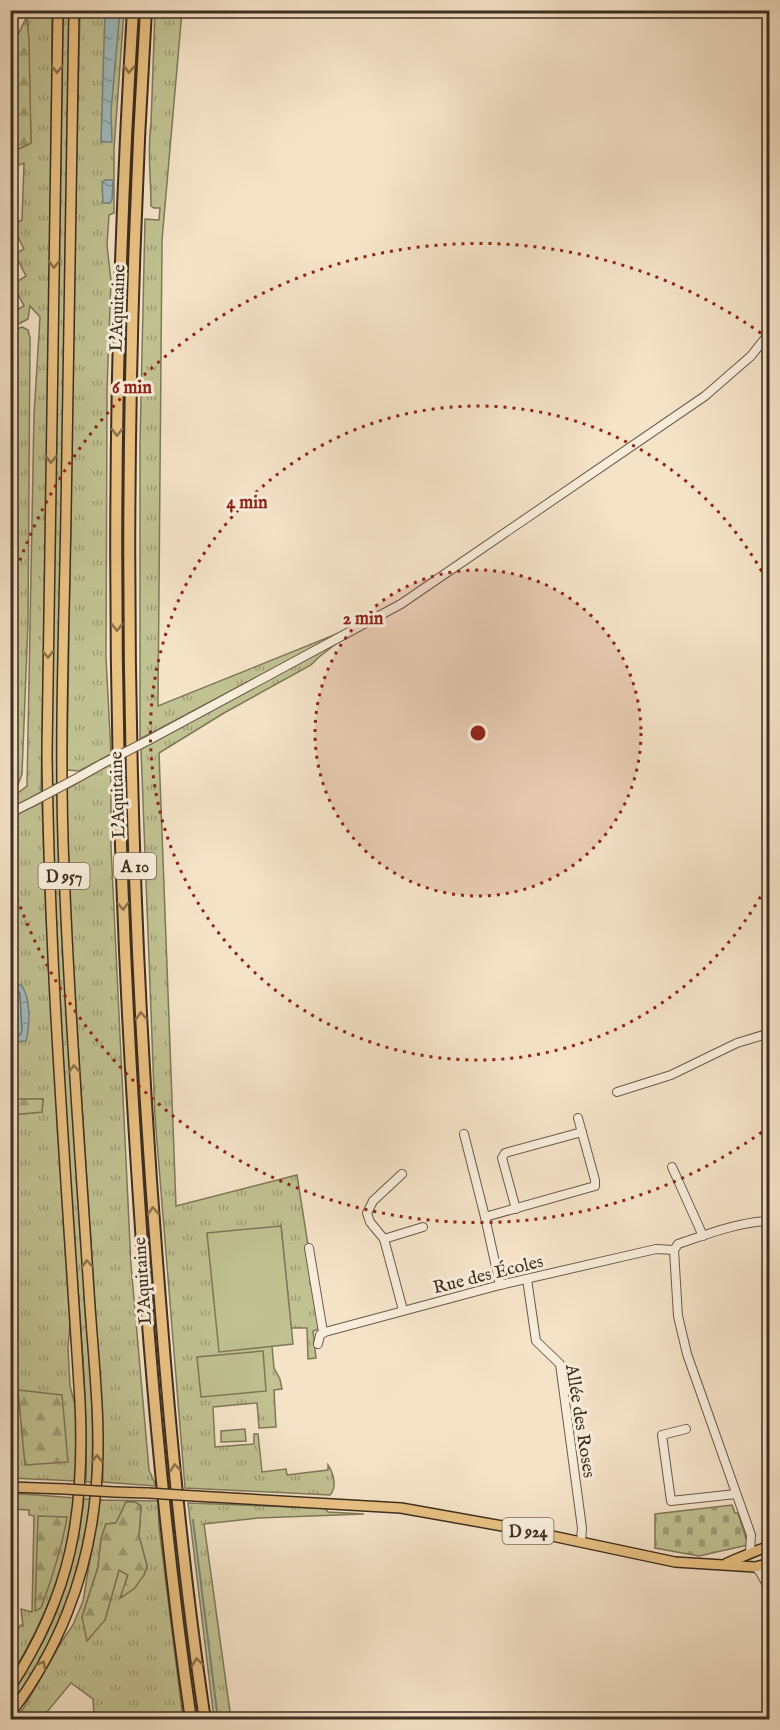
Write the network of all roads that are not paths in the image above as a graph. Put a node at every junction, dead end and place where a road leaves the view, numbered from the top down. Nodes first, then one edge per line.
1 (58, 10) edge
2 (74, 10) edge
3 (133, 10) edge
4 (146, 10) edge
5 (770, 332) edge
6 (10, 813) edge
7 (770, 1033) edge
8 (617, 1092) dead end
9 (578, 1118) dead end
10 (582, 1132) junction
11 (464, 1134) dead end
12 (672, 1167) dead end
13 (402, 1174) dead end
14 (516, 1209) junction
15 (485, 1217) junction
16 (770, 1221) edge
17 (423, 1227) dead end
18 (704, 1236) junction
19 (384, 1239) junction
20 (309, 1248) dead end
21 (674, 1250) junction
22 (527, 1279) junction
23 (500, 1285) junction
24 (403, 1310) junction
25 (323, 1332) junction
26 (318, 1344) dead end
27 (686, 1430) dead end
28 (10, 1487) edge
29 (736, 1494) junction
30 (751, 1536) junction
31 (580, 1542) junction
32 (766, 1547) edge
33 (749, 1554) junction
34 (725, 1564) junction
35 (769, 1564) edge
36 (752, 1566) junction
37 (769, 1587) edge
38 (10, 1688) edge
39 (10, 1714) edge
40 (191, 1719) edge
41 (205, 1719) edge

1 -> 38 main road, D 957
39 -> 2 main road, D 957
3 -> 40 highway, L'Aquitaine / A 10
41 -> 4 highway, L'Aquitaine / A 10
5 - 6 street, bridge
7 - 8 street
9 - 10 street
10 - 14 street
10 - 14 street
11 - 15 street
12 - 18 street
13 - 19 street
14 - 15 street
15 - 23 street
16 - 18 street
17 - 19 street
18 - 21 street
19 - 24 street
20 - 25 street
21 - 22 street, Rue des Écoles
21 - 29 street
22 - 23 street, Rue des Écoles
22 - 31 street, Allée des Roses
23 - 24 street, Rue des Écoles
24 - 25 street, Rue des Écoles
25 - 26 street
27 - 29 street
28 - 31 main road, D 924, bridge
29 - 30 street
30 - 32 street
30 - 33 street
31 - 34 main road, D 924
32 - 33 main road, D 924
33 - 34 main road, D 924
33 - 36 main road
34 - 36 main road, D 924
35 - 36 main road, D 924
35 - 37 street
36 - 37 street

